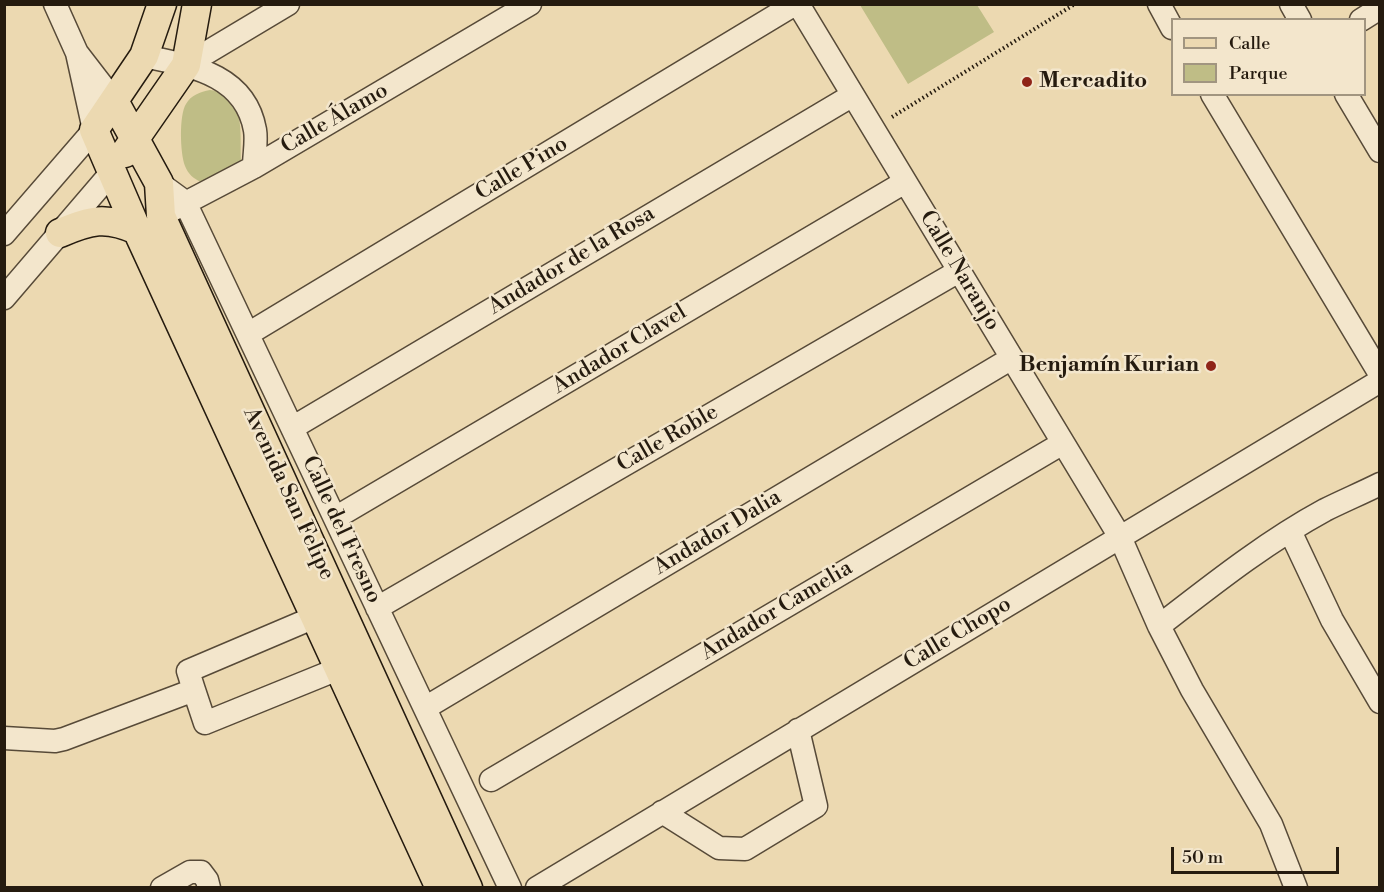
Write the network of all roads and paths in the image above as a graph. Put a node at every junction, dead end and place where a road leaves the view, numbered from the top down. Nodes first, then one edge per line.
1 (55, 4) edge
2 (162, 4) edge
3 (197, 4) edge
4 (288, 4) edge
5 (530, 4) edge
6 (797, 4) edge
7 (1075, 4) edge
8 (1159, 4) edge
9 (1291, 4) edge
10 (1380, 9) edge
11 (1299, 18) edge
12 (1364, 18) edge
13 (1171, 25) edge
14 (77, 53) junction
15 (144, 56) junction
16 (186, 65) junction
17 (853, 95) junction
18 (1347, 96) edge
19 (1222, 98) edge
20 (114, 101) junction
21 (873, 129) junction
22 (94, 130) junction
23 (135, 139) junction
24 (1380, 150) edge
25 (254, 167) junction
26 (112, 172) junction
27 (905, 182) junction
28 (161, 216) junction
29 (60, 233) junction
30 (4, 234) edge
31 (959, 271) junction
32 (4, 298) edge
33 (248, 334) junction
34 (1012, 358) junction
35 (1380, 374) edge
36 (1380, 381) edge
37 (292, 428) junction
38 (1063, 443) junction
39 (1380, 484) edge
40 (334, 518) junction
41 (1290, 531) junction
42 (1120, 537) junction
43 (378, 608) junction
44 (315, 617) junction
45 (1159, 626) junction
46 (338, 669) junction
47 (194, 690) junction
48 (1380, 702) edge
49 (425, 708) junction
50 (798, 730) junction
51 (4, 738) edge
52 (491, 780) dead end
53 (662, 812) junction
54 (162, 888) edge
55 (209, 888) edge
56 (440, 888) edge
57 (468, 888) edge
58 (510, 888) edge
59 (537, 888) edge
60 (1296, 888) edge

1 - 14 street
2 - 15 main road
3 - 16 main road
4 - 16 street
5 - 25 street, Calle Álamo
6 - 17 street, Calle Naranjo
6 - 33 street, Calle Pino
7 - 21 path
8 - 13 street
9 - 11 street
10 - 12 street
14 - 20 street
14 - 22 street
15 - 16 street
15 - 20 main road
16 - 23 main road
16 - 25 street
17 - 21 street, Calle Naranjo
17 - 37 street, Andador de la Rosa
18 - 24 street
19 - 35 street
20 - 22 main road
20 - 23 main road, Avenida San Felipe
21 - 27 street, Calle Naranjo
22 - 26 main road, Avenida San Felipe
22 - 30 street
23 - 26 main road
23 - 28 main road, Avenida San Felipe
25 - 28 street, Calle Álamo
26 - 28 main road, Avenida San Felipe
26 - 29 street
27 - 31 street, Calle Naranjo
27 - 40 street, Andador Clavel
28 - 29 main road
28 - 33 street, Calle del Fresno
28 - 44 main road, Avenida San Felipe
28 - 57 main road, Avenida San Felipe
29 - 32 street
31 - 34 street, Calle Naranjo
31 - 43 street, Calle Roble
33 - 37 street, Calle del Fresno
34 - 38 street, Calle Naranjo
34 - 49 street, Andador Dalia
36 - 42 street, Calle Chopo
37 - 40 street, Calle del Fresno
38 - 42 street, Calle Naranjo
38 - 52 street, Andador Camelia
39 - 41 street
40 - 43 street, Calle del Fresno
41 - 45 street
41 - 48 street
42 - 45 street
42 - 50 street, Calle Chopo
43 - 49 street, Calle del Fresno
44 - 46 main road, Avenida San Felipe
44 - 47 street
45 - 60 street
46 - 47 street
46 - 56 main road, Avenida San Felipe
47 - 51 street
49 - 58 street, Calle del Fresno
50 - 53 street, Calle Chopo
50 - 53 street
53 - 59 street, Calle Chopo
54 - 55 street

